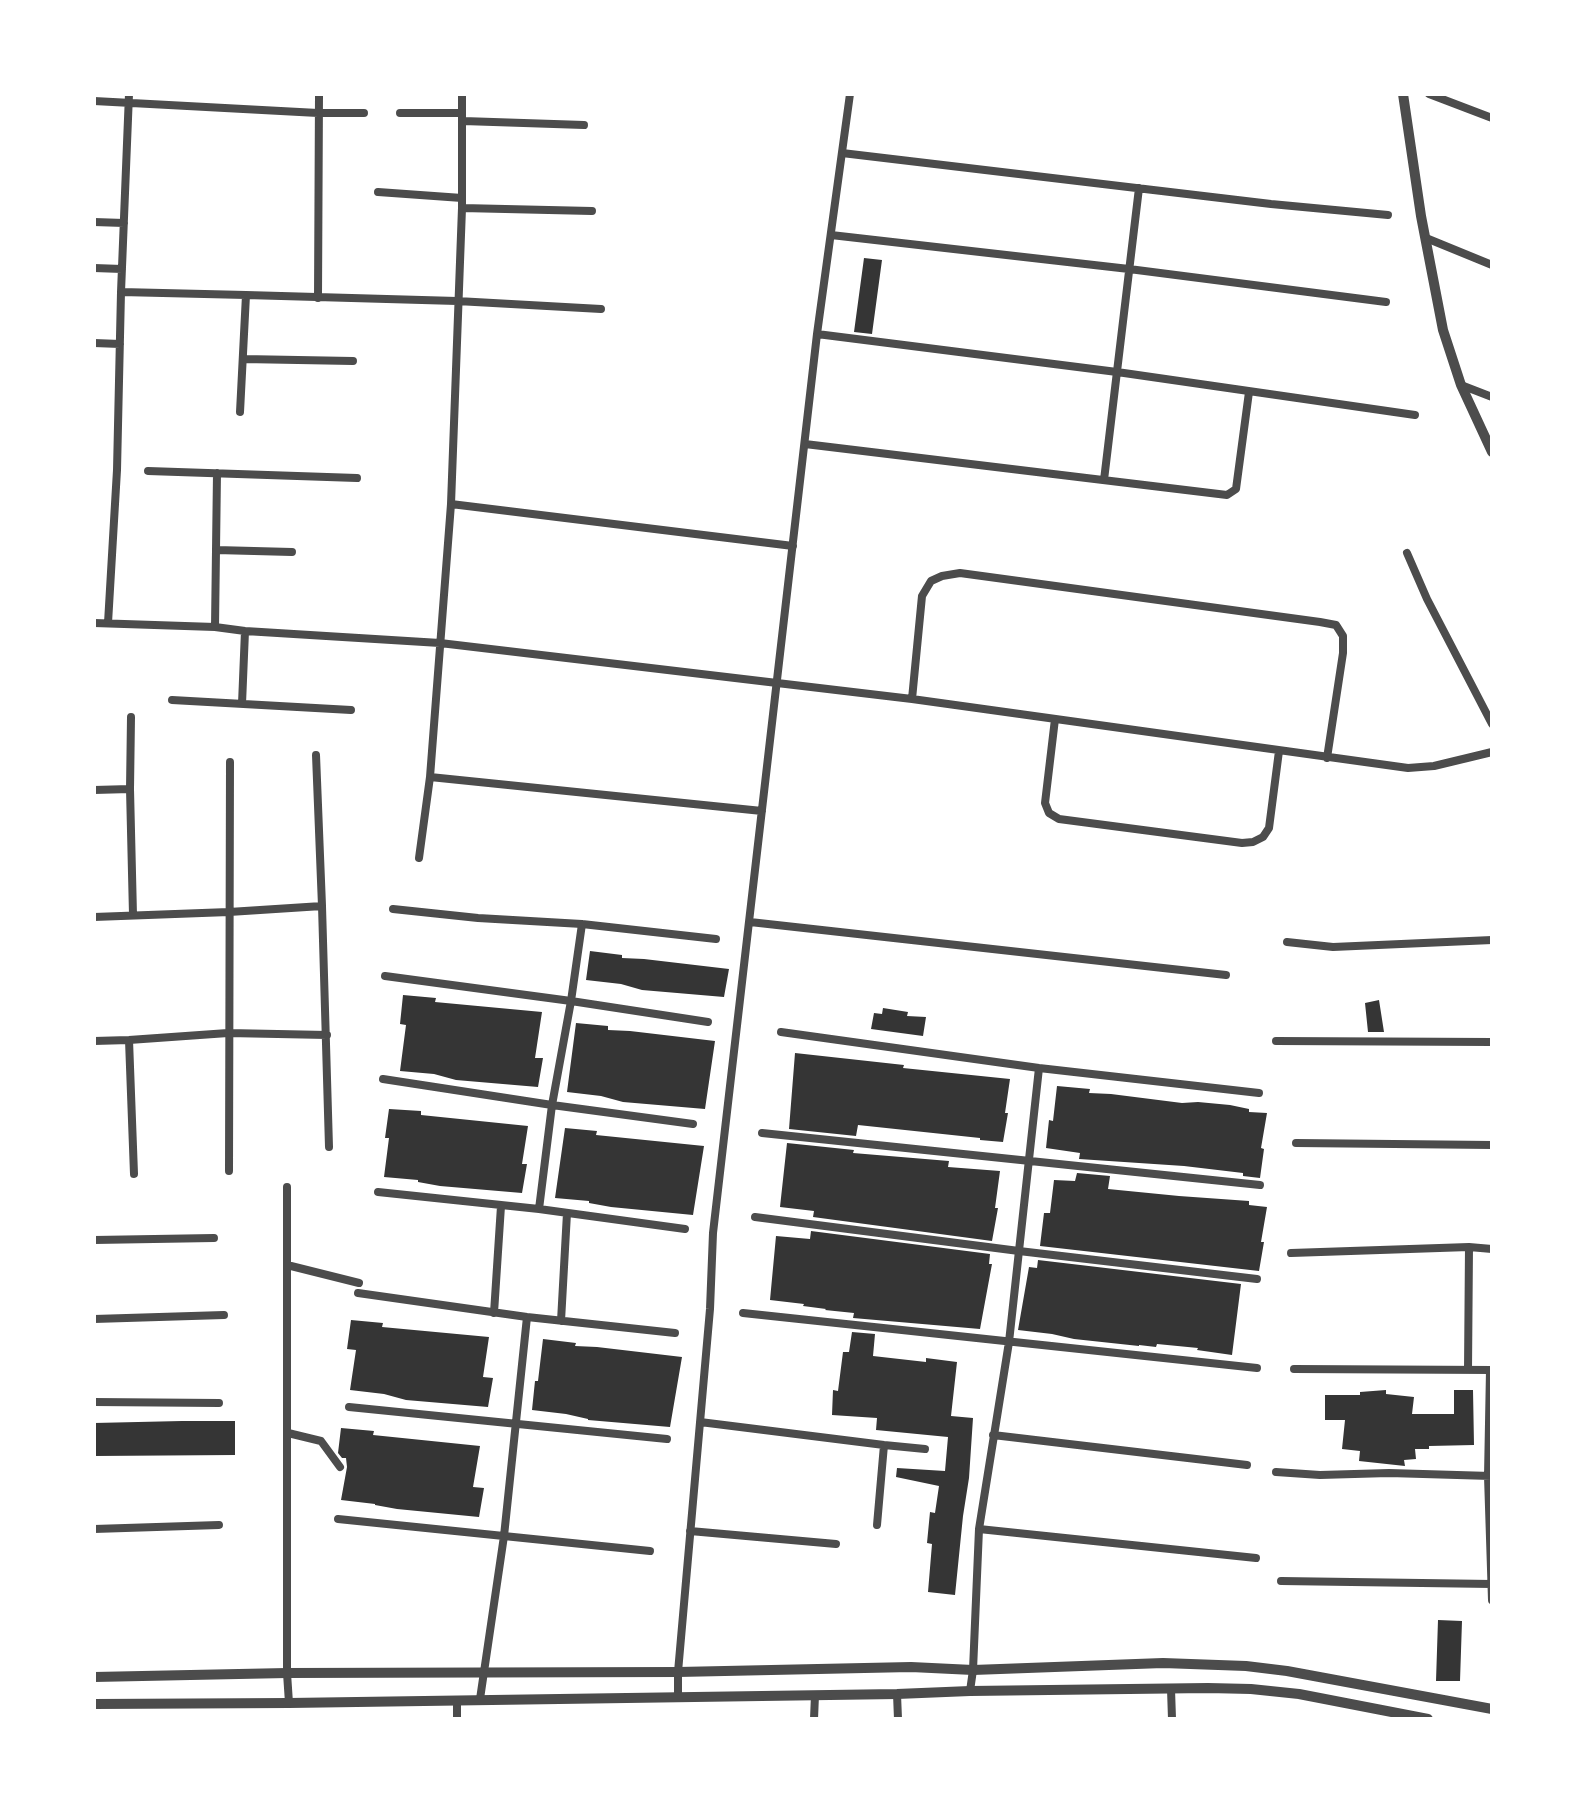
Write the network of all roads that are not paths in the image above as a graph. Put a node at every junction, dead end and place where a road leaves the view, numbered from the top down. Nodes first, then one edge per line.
1 (319, 94) edge
2 (462, 94) edge
3 (850, 94) edge
4 (1403, 94) edge
5 (1429, 94) edge
6 (129, 98) edge
7 (94, 101) edge
8 (318, 113) junction
9 (364, 113) dead end
10 (400, 113) dead end
11 (462, 117) junction
12 (1492, 118) edge
13 (584, 125) dead end
14 (842, 153) junction
15 (1139, 188) junction
16 (378, 192) dead end
17 (462, 198) junction
18 (462, 208) junction
19 (592, 211) dead end
20 (1388, 215) dead end
21 (94, 222) edge
22 (124, 223) junction
23 (831, 235) junction
24 (1426, 238) junction
25 (1492, 265) edge
26 (94, 268) edge
27 (122, 269) junction
28 (1129, 269) junction
29 (121, 292) junction
30 (246, 295) junction
31 (318, 298) junction
32 (457, 301) junction
33 (1386, 302) dead end
34 (601, 309) dead end
35 (817, 334) junction
36 (94, 343) edge
37 (120, 344) junction
38 (243, 359) junction
39 (353, 361) dead end
40 (1117, 372) junction
41 (1461, 385) junction
42 (1249, 392) junction
43 (1492, 397) edge
44 (240, 412) dead end
45 (1415, 415) dead end
46 (805, 444) junction
47 (1492, 452) edge
48 (148, 471) dead end
49 (217, 473) junction
50 (357, 478) dead end
51 (1104, 480) junction
52 (451, 504) junction
53 (793, 546) junction
54 (216, 550) junction
55 (292, 552) dead end
56 (1407, 553) dead end
57 (94, 623) edge
58 (108, 623) junction
59 (215, 627) junction
60 (245, 631) junction
61 (440, 643) junction
62 (776, 682) junction
63 (912, 699) junction
64 (172, 700) dead end
65 (242, 704) junction
66 (351, 710) dead end
67 (131, 717) dead end
68 (1055, 719) junction
69 (1492, 724) edge
70 (1279, 751) junction
71 (1492, 752) edge
72 (316, 755) dead end
73 (1327, 758) junction
74 (230, 762) dead end
75 (430, 777) junction
76 (130, 789) junction
77 (94, 790) edge
78 (762, 811) junction
79 (419, 858) dead end
80 (322, 906) junction
81 (393, 909) dead end
82 (229, 912) junction
83 (133, 915) junction
84 (94, 917) edge
85 (750, 922) junction
86 (582, 924) junction
87 (716, 939) dead end
88 (1492, 940) edge
89 (1287, 942) dead end
90 (1226, 975) dead end
91 (385, 976) dead end
92 (571, 1001) junction
93 (708, 1022) dead end
94 (781, 1032) dead end
95 (228, 1033) junction
96 (327, 1035) junction
97 (129, 1040) junction
98 (94, 1041) edge
99 (1276, 1041) dead end
100 (1492, 1042) edge
101 (1039, 1068) junction
102 (383, 1079) dead end
103 (1259, 1093) dead end
104 (552, 1105) junction
105 (693, 1124) dead end
106 (762, 1133) dead end
107 (1296, 1143) dead end
108 (1492, 1145) edge
109 (329, 1147) dead end
110 (1029, 1161) junction
111 (229, 1171) dead end
112 (134, 1174) dead end
113 (1260, 1185) dead end
114 (287, 1187) dead end
115 (378, 1192) dead end
116 (501, 1206) junction
117 (539, 1209) junction
118 (567, 1213) junction
119 (755, 1217) dead end
120 (685, 1229) dead end
121 (214, 1238) dead end
122 (94, 1240) edge
123 (1469, 1247) junction
124 (1492, 1249) edge
125 (1019, 1251) junction
126 (1291, 1253) dead end
127 (287, 1265) junction
128 (1257, 1279) dead end
129 (359, 1283) dead end
130 (358, 1293) dead end
131 (494, 1313) junction
132 (743, 1313) dead end
133 (224, 1315) dead end
134 (527, 1317) junction
135 (94, 1319) edge
136 (561, 1321) junction
137 (675, 1333) dead end
138 (1009, 1342) junction
139 (1257, 1368) dead end
140 (1294, 1369) dead end
141 (1468, 1370) junction
142 (1491, 1370) edge
143 (94, 1402) edge
144 (219, 1403) dead end
145 (349, 1407) dead end
146 (517, 1422) junction
147 (700, 1422) junction
148 (288, 1433) junction
149 (993, 1435) junction
150 (667, 1439) dead end
151 (884, 1445) junction
152 (925, 1449) dead end
153 (1247, 1465) dead end
154 (340, 1467) dead end
155 (1276, 1472) dead end
156 (1490, 1476) edge
157 (338, 1519) dead end
158 (219, 1525) dead end
159 (877, 1525) dead end
160 (94, 1529) edge
161 (979, 1529) junction
162 (690, 1531) junction
163 (504, 1536) junction
164 (836, 1544) dead end
165 (650, 1551) dead end
166 (1256, 1558) dead end
167 (1281, 1581) dead end
168 (1492, 1584) edge
169 (1492, 1600) edge
170 (973, 1670) junction
171 (484, 1672) junction
172 (678, 1672) junction
173 (287, 1673) junction
174 (94, 1677) edge
175 (1171, 1689) junction
176 (970, 1691) junction
177 (897, 1694) junction
178 (815, 1695) junction
179 (678, 1697) junction
180 (480, 1699) junction
181 (457, 1700) junction
182 (289, 1703) junction
183 (94, 1704) edge
184 (1492, 1709) edge
185 (457, 1719) edge
186 (814, 1719) edge
187 (898, 1719) edge
188 (1172, 1719) edge
189 (1428, 1719) edge

1 - 8 street
2 - 11 street
3 - 14 street
4 - 24 street
5 - 12 street
6 - 7 street
6 - 8 street
6 - 22 street
8 - 9 street
8 - 31 street
10 - 11 street
11 - 13 street
11 - 17 street
14 - 15 street
14 - 23 street
15 - 20 street
15 - 28 street
16 - 17 street
17 - 18 street
18 - 19 street
18 - 32 street
21 - 22 street
22 - 27 street
23 - 28 street
23 - 35 street
24 - 25 street
24 - 41 street
26 - 27 street
27 - 29 street
28 - 33 street
28 - 40 street
29 - 30 street
29 - 37 street
30 - 31 street
30 - 38 street
31 - 32 street
32 - 34 street
32 - 52 street
35 - 40 street
35 - 46 street
36 - 37 street
37 - 58 street
38 - 39 street
38 - 44 street
40 - 42 street
40 - 51 street
41 - 43 street
41 - 47 street
42 - 45 street
42 - 51 street
46 - 51 street
46 - 53 street
48 - 49 street
49 - 50 street
49 - 54 street
52 - 53 street
52 - 61 street
53 - 62 street
54 - 55 street
54 - 59 street
56 - 69 street
57 - 58 street
58 - 59 street
59 - 60 street
60 - 61 street
60 - 65 street
61 - 62 street
61 - 75 street
62 - 63 street
62 - 78 street
63 - 68 street
63 - 73 street
64 - 65 street
65 - 66 street
67 - 76 street
68 - 70 street
68 - 70 street
70 - 73 street
71 - 73 street
72 - 80 street
74 - 82 street
75 - 78 street
75 - 79 street
76 - 77 street
76 - 83 street
78 - 85 street
80 - 82 street
80 - 96 street
81 - 86 street
82 - 83 street
82 - 95 street
83 - 84 street
85 - 90 street
85 - 147 street
86 - 87 street
86 - 92 street
88 - 89 street
91 - 92 street
92 - 93 street
92 - 104 street
94 - 101 street
95 - 96 street
95 - 97 street
95 - 111 street
96 - 109 street
97 - 98 street
97 - 112 street
99 - 100 street
101 - 103 street
101 - 110 street
102 - 104 street
104 - 105 street
104 - 117 street
106 - 110 street
107 - 108 street
110 - 113 street
110 - 125 street
114 - 127 street
115 - 116 street
116 - 117 street
116 - 131 street
117 - 118 street
118 - 120 street
118 - 136 street
119 - 125 street
121 - 122 street
123 - 124 street
123 - 126 street
123 - 141 street
125 - 128 street
125 - 138 street
127 - 129 street
127 - 148 street
130 - 131 street
131 - 134 street
132 - 138 street
133 - 135 street
134 - 136 street
134 - 146 street
136 - 137 street
138 - 139 street
138 - 149 street
140 - 141 street
141 - 142 street
142 - 156 street
143 - 144 street
145 - 146 street
146 - 150 street
146 - 163 street
147 - 151 street
147 - 162 street
148 - 154 street
148 - 173 street
149 - 153 street
149 - 161 street
151 - 152 street
151 - 159 street
155 - 156 street
156 - 168 street
157 - 163 street
158 - 160 street
161 - 166 street
161 - 170 street
162 - 164 street
162 - 172 street
163 - 165 street
163 - 171 street
167 - 168 street
168 - 169 street
170 - 172 street
170 - 176 street
170 - 184 street
171 - 172 street
171 - 173 street
171 - 180 street
172 - 179 street
173 - 174 street
173 - 182 street
175 - 176 street
175 - 188 street
175 - 189 street
176 - 177 street
177 - 178 street
177 - 187 street
178 - 179 street
178 - 186 street
179 - 180 street
180 - 181 street
181 - 182 street
181 - 185 street
182 - 183 street

